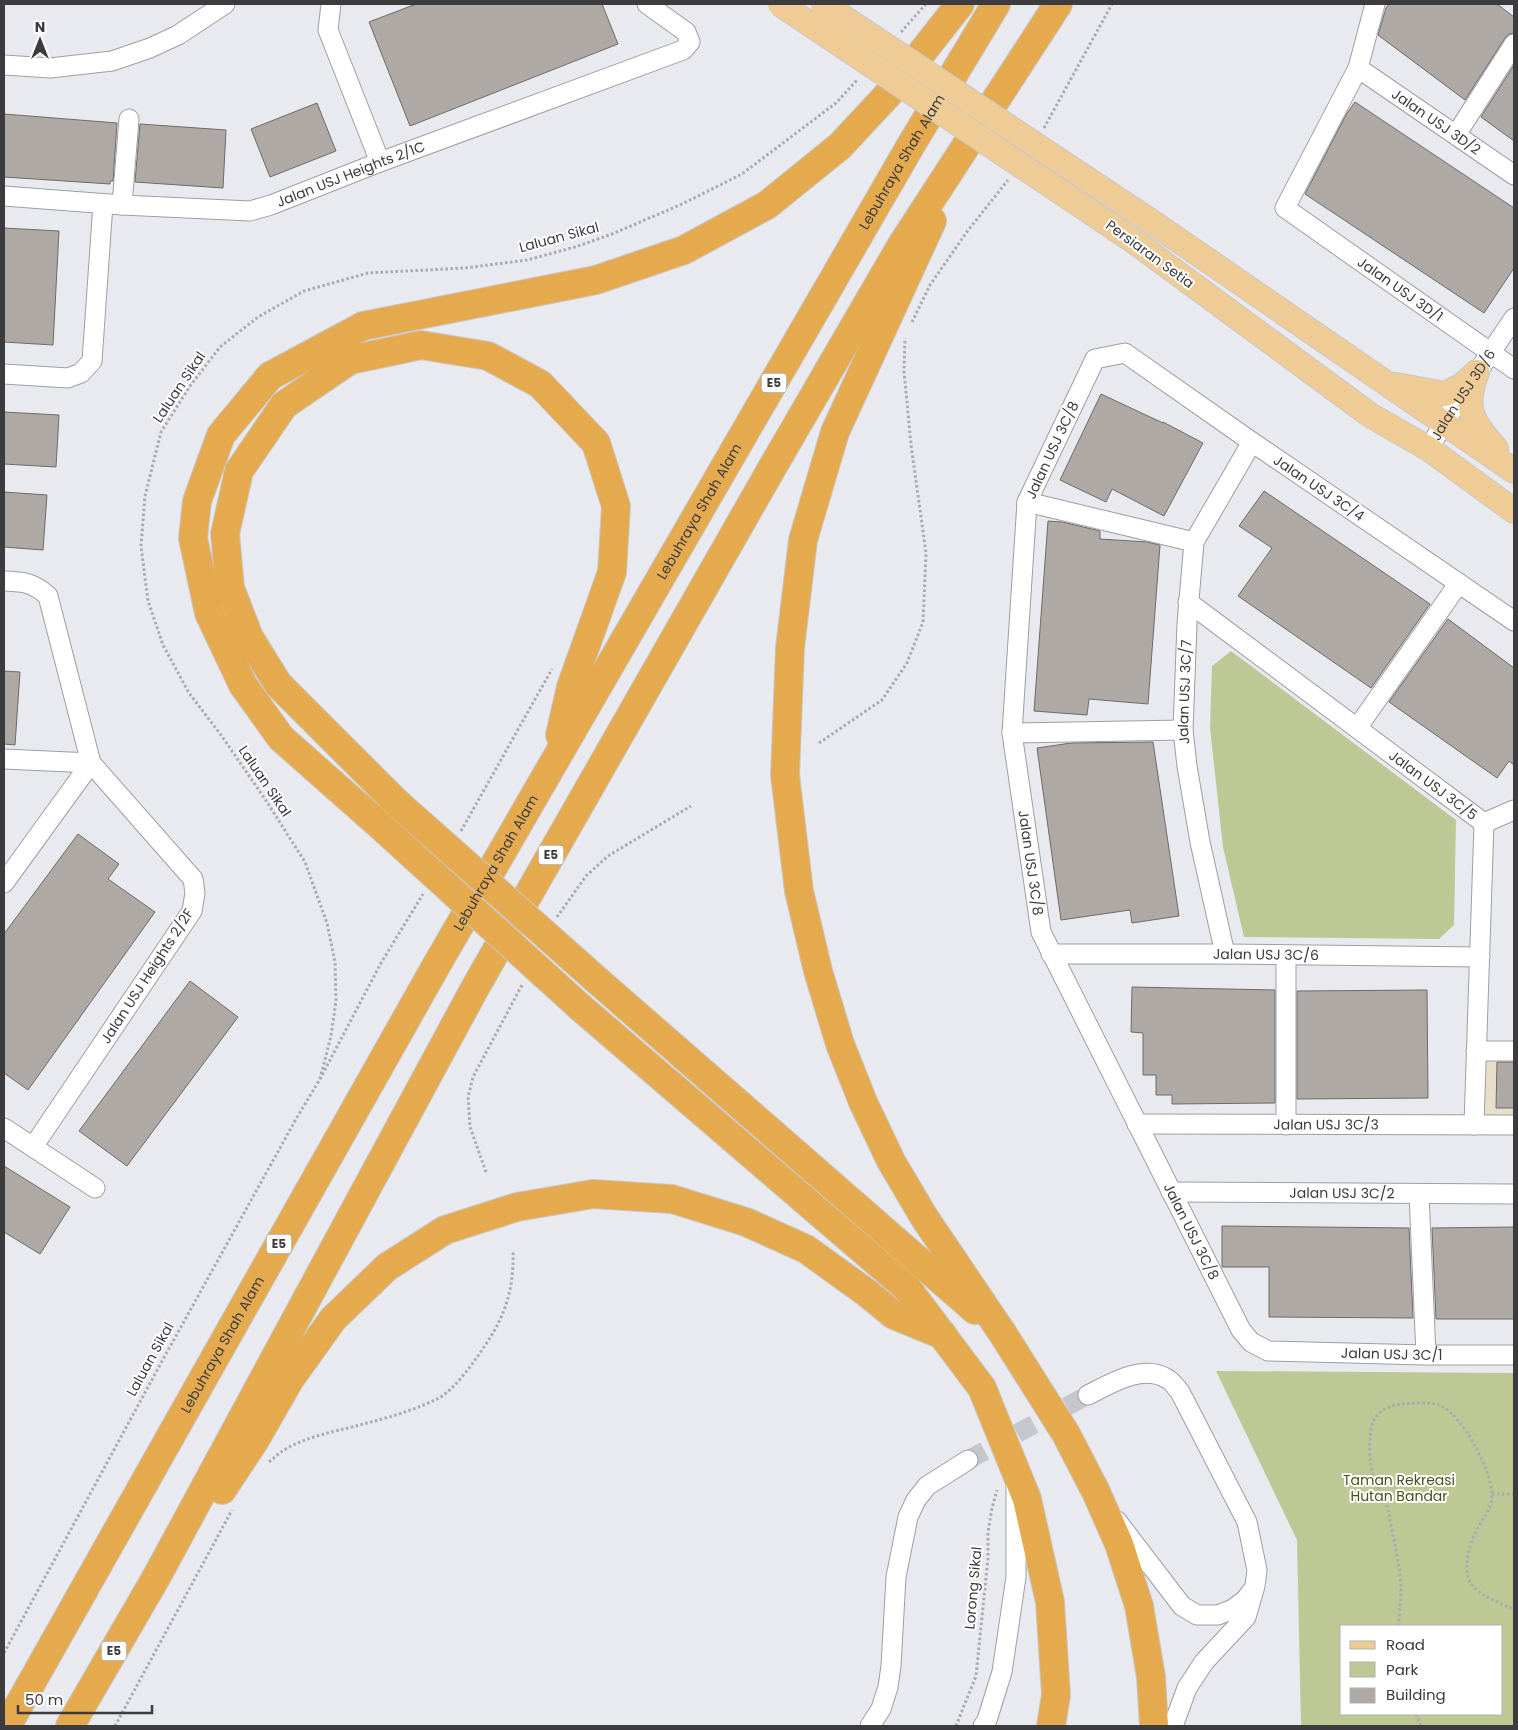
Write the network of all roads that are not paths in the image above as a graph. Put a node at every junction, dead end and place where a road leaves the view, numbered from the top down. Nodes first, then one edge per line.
1 (331, 4) edge
2 (647, 4) edge
3 (780, 4) edge
4 (824, 4) edge
5 (960, 4) edge
6 (996, 4) edge
7 (1058, 4) edge
8 (1375, 4) edge
9 (218, 7) edge
10 (1514, 44) edge
11 (4, 65) edge
12 (1358, 68) junction
13 (129, 119) dead end
14 (1456, 135) junction
15 (965, 146) junction
16 (380, 162) junction
17 (1514, 175) edge
18 (4, 196) edge
19 (103, 204) junction
20 (122, 205) junction
21 (1514, 318) edge
22 (1124, 353) joint
23 (1491, 353) junction
24 (1514, 369) edge
25 (1477, 372) junction
26 (4, 374) edge
27 (1387, 383) junction
28 (1444, 422) junction
29 (1252, 442) junction
30 (1429, 449) junction
31 (1514, 470) edge
32 (1027, 502) junction
33 (1514, 511) edge
34 (1194, 542) junction
35 (4, 580) edge
36 (1459, 583) junction
37 (1188, 602) junction
38 (1514, 621) edge
39 (1357, 728) junction
40 (1184, 730) junction
41 (1012, 733) junction
42 (4, 759) edge
43 (92, 764) junction
44 (554, 764) junction
45 (1514, 810) edge
46 (1484, 823) junction
47 (4, 883) edge
48 (1051, 954) junction
49 (1225, 954) junction
50 (1286, 956) junction
51 (1480, 957) junction
52 (1476, 1051) junction
53 (1514, 1051) edge
54 (1137, 1124) junction
55 (1286, 1125) junction
56 (1474, 1125) junction
57 (1514, 1125) edge
58 (4, 1128) edge
59 (33, 1147) junction
60 (95, 1188) dead end
61 (1171, 1192) junction
62 (1419, 1194) junction
63 (1514, 1194) edge
64 (1003, 1334) junction
65 (943, 1335) junction
66 (1268, 1352) joint
67 (1426, 1355) junction
68 (1514, 1355) edge
69 (1088, 1395) tunnel mouth
70 (968, 1460) tunnel mouth
71 (1006, 1479) junction
72 (1096, 1492) junction
73 (157, 1576) junction
74 (1255, 1586) junction
75 (7, 1726) edge
76 (70, 1726) edge
77 (870, 1726) edge
78 (983, 1726) edge
79 (1052, 1726) edge
80 (1154, 1726) edge
81 (1173, 1726) edge

1 - 16 street
2 - 16 street, Jalan USJ Heights 2/1C
3 - 30 main road, Persiaran Setia, bridge
4 - 27 main road, Persiaran Setia, bridge
5 - 65 highway, bridge
6 - 44 highway, Lebuhraya Shah Alam / E5
7 - 15 highway, E5
8 - 12 street
9 - 11 street
10 - 14 street
12 - 14 street, Jalan USJ 3D/2
12 - 23 street, Jalan USJ 3D/1
13 - 20 street
14 - 17 street, Jalan USJ 3D/2
15 - 64 highway
15 - 73 highway, E5
16 - 20 street, Jalan USJ Heights 2/1C
18 - 19 street, Jalan USJ Heights 2/1C
19 - 20 street, Jalan USJ Heights 2/1C
19 - 26 street
21 - 23 street, Jalan USJ 3D/6
22 - 29 street, Jalan USJ 3C/4
22 - 32 street, Jalan USJ 3C/8
23 - 24 street, Jalan USJ 3D/1
23 - 25 street, Jalan USJ 3D/6
25 - 27 main road
25 - 28 street, Jalan USJ 3D/6
25 - 31 main road
27 - 28 main road, Persiaran Setia
28 - 30 street, Jalan USJ 3D/6
28 - 31 main road, Persiaran Setia
29 - 34 street, Jalan USJ 3C/7
29 - 36 street, Jalan USJ 3C/4
30 - 33 main road, Persiaran Setia
32 - 34 street
32 - 41 street, Jalan USJ 3C/8
34 - 37 street, Jalan USJ 3C/7
35 - 43 street
36 - 38 street, Jalan USJ 3C/4
36 - 39 street
37 - 39 street, Jalan USJ 3C/5
37 - 40 street, Jalan USJ 3C/7
39 - 46 street, Jalan USJ 3C/5
40 - 41 street
40 - 49 street, Jalan USJ 3C/7
41 - 48 street, Jalan USJ 3C/8
42 - 43 street
43 - 47 street
43 - 59 street, Jalan USJ Heights 2/2F
44 - 64 highway, bridge
44 - 75 highway, Lebuhraya Shah Alam / E5
45 - 46 street
46 - 51 street, Jalan USJ 3C/5
48 - 49 street, Jalan USJ 3C/6
48 - 54 street, Jalan USJ 3C/8
49 - 50 street, Jalan USJ 3C/6
50 - 51 street, Jalan USJ 3C/6
50 - 55 street
51 - 52 street, Jalan USJ 3C/5
52 - 53 street
52 - 56 street, Jalan USJ 3C/5
54 - 55 street, Jalan USJ 3C/3
54 - 61 street, Jalan USJ 3C/8
55 - 56 street, Jalan USJ 3C/3
56 - 57 street, Jalan USJ 3C/3
58 - 59 street
59 - 60 street
61 - 62 street, Jalan USJ 3C/2
61 - 66 street, Jalan USJ 3C/8
62 - 63 street, Jalan USJ 3C/2
62 - 67 street
64 - 72 highway
65 - 71 highway
65 - 73 highway
66 - 67 street, Jalan USJ 3C/1
67 - 68 street, Jalan USJ 3C/1
69 - 74 street
70 - 77 street
71 - 78 street
71 - 79 highway
72 - 74 street
72 - 80 highway
73 - 76 highway, E5
74 - 81 street

